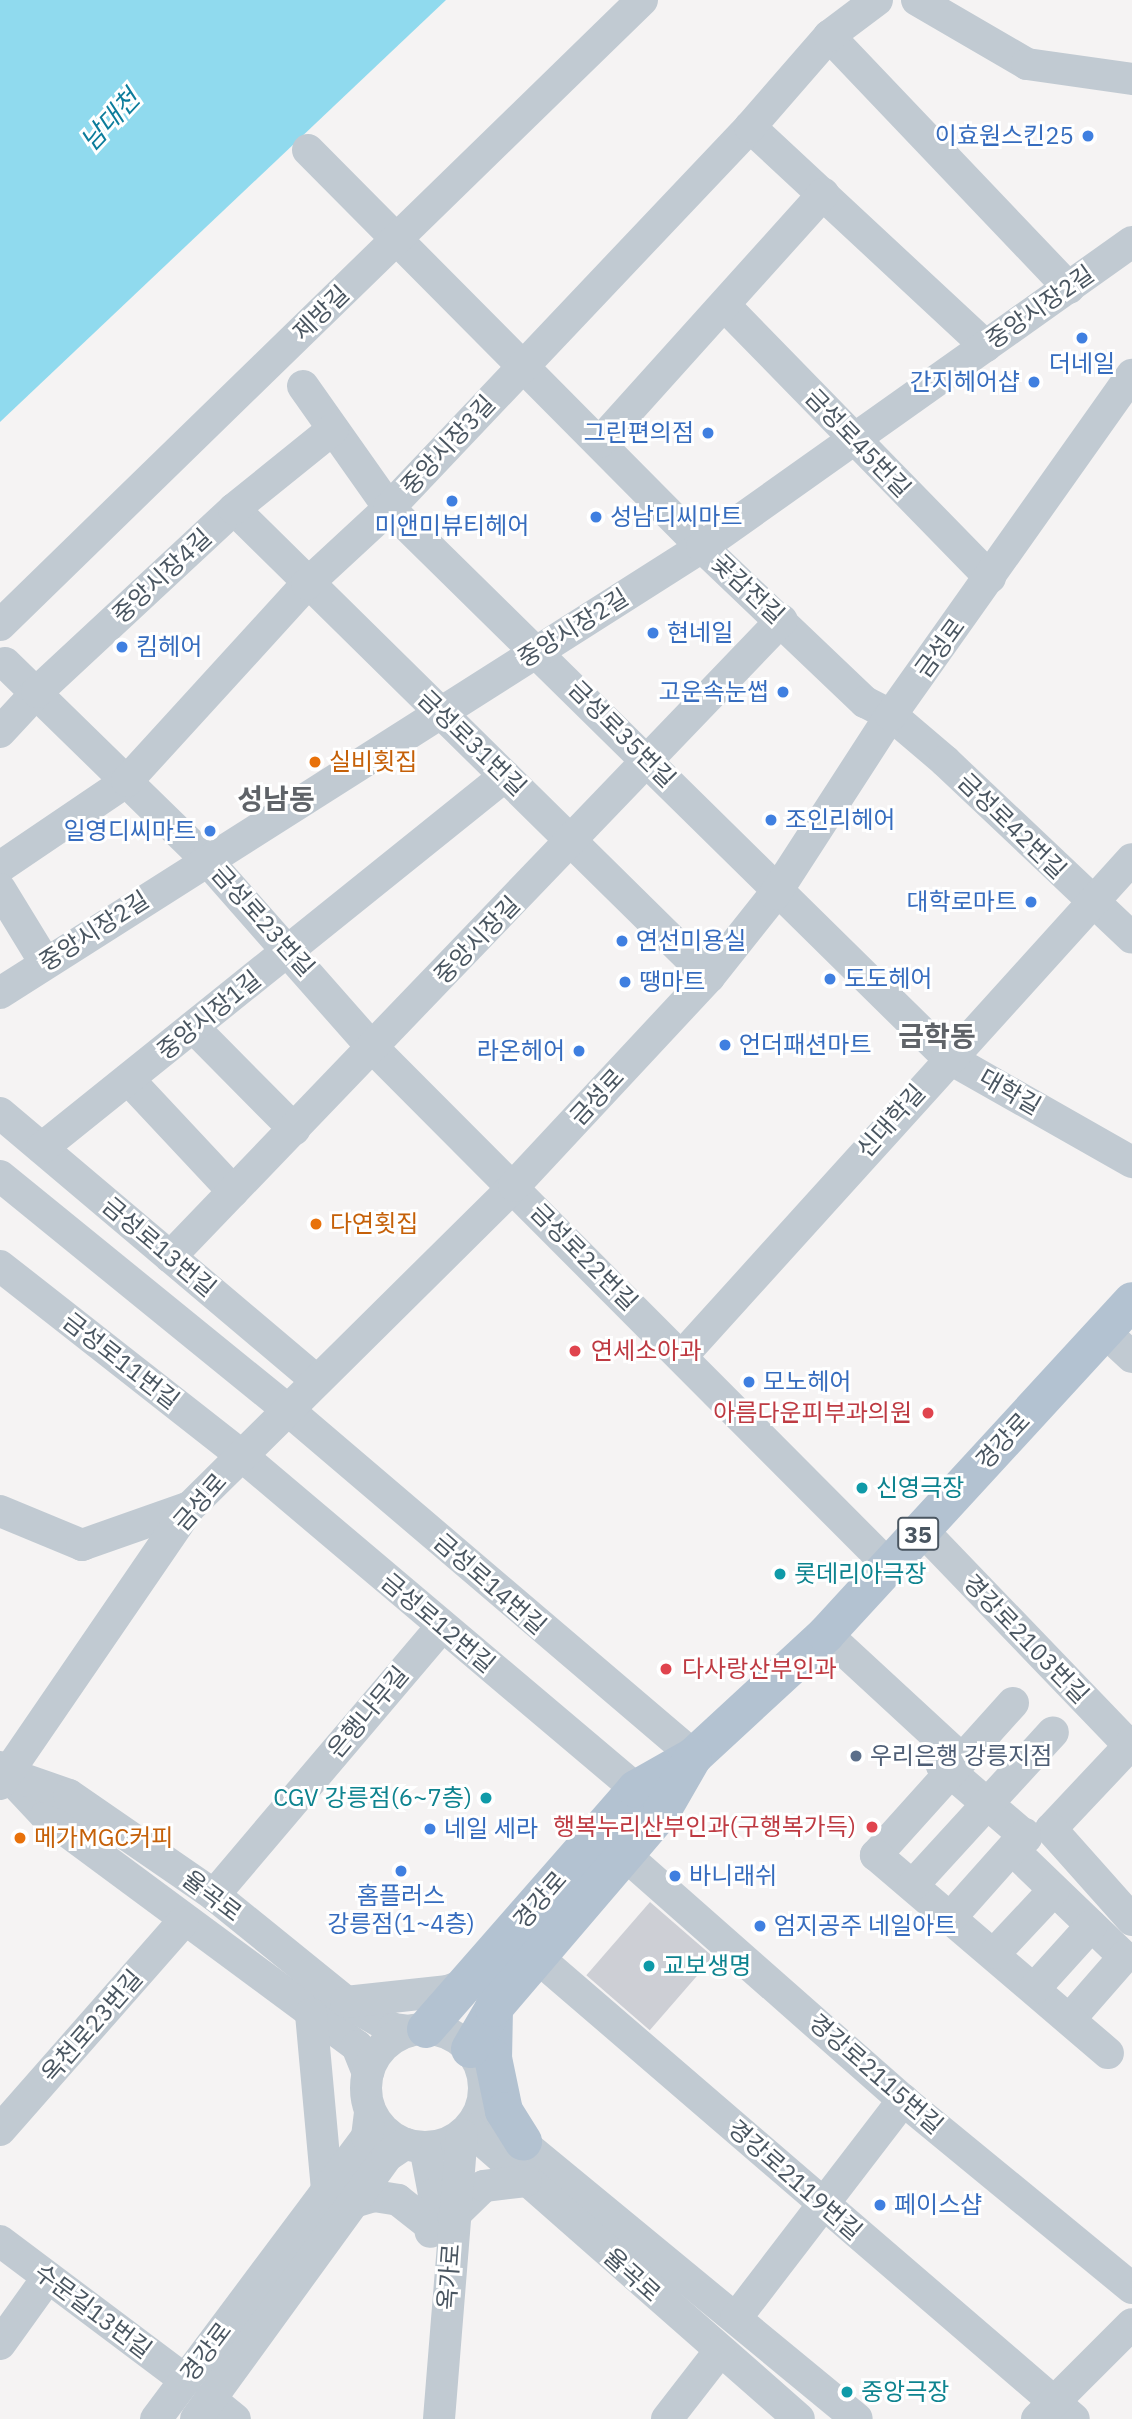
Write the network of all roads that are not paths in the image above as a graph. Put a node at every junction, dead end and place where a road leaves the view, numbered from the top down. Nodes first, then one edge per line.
1 (642, 0) edge
2 (877, 0) edge
3 (916, 0) edge
4 (829, 36) junction
5 (1132, 79) edge
6 (750, 128) junction
7 (308, 150) dead end
8 (823, 194) junction
9 (399, 237) junction
10 (1132, 242) edge
11 (1069, 288) junction
12 (726, 307) junction
13 (986, 346) junction
14 (524, 364) junction
15 (1132, 375) edge
16 (303, 386) dead end
17 (333, 429) junction
18 (855, 439) junction
19 (600, 442) junction
20 (389, 508) junction
21 (234, 509) junction
22 (702, 547) junction
23 (990, 578) junction
24 (307, 584) junction
25 (782, 620) junction
26 (0, 625) edge
27 (537, 650) junction
28 (5, 663) dead end
29 (37, 692) junction
30 (442, 713) junction
31 (891, 715) junction
32 (0, 732) edge
33 (648, 760) junction
34 (505, 776) junction
35 (127, 780) junction
36 (573, 841) junction
37 (206, 859) junction
38 (1132, 859) edge
39 (0, 867) edge
40 (0, 889) edge
41 (775, 894) junction
42 (1089, 902) junction
43 (1132, 938) edge
44 (290, 949) junction
45 (44, 961) junction
46 (709, 976) junction
47 (0, 993) edge
48 (193, 1027) junction
49 (372, 1047) junction
50 (947, 1057) junction
51 (130, 1081) junction
52 (0, 1113) edge
53 (294, 1129) junction
54 (42, 1148) junction
55 (1132, 1162) edge
56 (0, 1176) edge
57 (514, 1186) junction
58 (233, 1191) junction
59 (170, 1257) junction
60 (0, 1266) edge
61 (1132, 1301) edge
62 (1104, 1331) junction
63 (682, 1356) junction
64 (1132, 1357) edge
65 (317, 1381) junction
66 (288, 1410) junction
67 (242, 1456) junction
68 (190, 1507) junction
69 (0, 1511) edge
70 (922, 1530) junction
71 (890, 1567) junction
72 (442, 1626) junction
73 (826, 1634) junction
74 (1013, 1703) dead end
75 (1053, 1732) dead end
76 (1131, 1746) edge
77 (694, 1756) junction
78 (1086, 1765) dead end
79 (950, 1772) junction
80 (2, 1775) edge
81 (636, 1789) junction
82 (988, 1801) junction
83 (1024, 1835) junction
84 (625, 1855) junction
85 (913, 1885) junction
86 (1054, 1890) junction
87 (214, 1895) junction
88 (951, 1917) junction
89 (1132, 1920) edge
90 (183, 1922) junction
91 (1091, 1926) junction
92 (995, 1953) junction
93 (537, 1957) junction
94 (1035, 1988) junction
95 (482, 1996) junction
96 (346, 2002) junction
97 (311, 2014) junction
98 (1070, 2019) junction
99 (417, 2030) junction
100 (470, 2049) junction
101 (1108, 2053) dead end
102 (368, 2073) junction
103 (904, 2100) junction
104 (370, 2111) junction
105 (471, 2122) junction
106 (0, 2130) edge
107 (523, 2142) junction
108 (415, 2146) junction
109 (526, 2181) junction
110 (340, 2196) junction
111 (821, 2201) junction
112 (442, 2221) junction
113 (0, 2241) edge
114 (48, 2277) junction
115 (1132, 2288) edge
116 (736, 2318) junction
117 (1132, 2324) edge
118 (0, 2344) edge
119 (719, 2352) junction
120 (185, 2381) junction
121 (203, 2409) edge
122 (1055, 2413) edge
123 (156, 2419) edge
124 (236, 2419) edge
125 (419, 2419) edge
126 (439, 2419) edge
127 (667, 2419) edge
128 (799, 2419) edge
129 (857, 2419) edge

1 - 9 street, 제방길
2 - 4 street, 중앙시장3길
3 - 5 street
4 - 6 street, 중앙시장3길
4 - 11 street
6 - 8 street
6 - 14 street, 중앙시장3길
7 - 9 street, 곶감전길
8 - 12 street
8 - 13 street
9 - 14 street, 곶감전길
9 - 26 street, 제방길
10 - 11 street, 중앙시장2길
11 - 13 street, 중앙시장2길
12 - 18 street, 금성로45번길
12 - 19 street
13 - 18 street, 중앙시장2길
14 - 19 street, 곶감전길
14 - 20 street, 중앙시장3길
15 - 23 street, 금성로
16 - 17 street, 금성로35번길
17 - 20 street, 금성로35번길
17 - 21 street, 중앙시장4길
18 - 22 street, 중앙시장2길
18 - 23 street, 금성로45번길
19 - 22 street, 곶감전길
20 - 24 street, 중앙시장3길
20 - 27 street, 금성로35번길
21 - 24 street, 금성로31번길
21 - 29 street, 중앙시장4길
22 - 25 street, 곶감전길
22 - 27 street, 중앙시장2길
23 - 31 street, 금성로
24 - 30 street, 금성로31번길
24 - 35 street, 중앙시장3길
25 - 31 street, 곶감전길
25 - 33 street, 중앙시장길
27 - 30 street, 중앙시장2길
27 - 33 street, 금성로35번길
28 - 29 street, 금성로23번길
29 - 32 street, 중앙시장4길
29 - 35 street, 금성로23번길
30 - 34 street, 금성로31번길
30 - 37 street, 중앙시장2길
31 - 41 street, 금성로
31 - 42 street, 금성로42번길
33 - 36 street, 중앙시장길
33 - 41 street, 금성로35번길
34 - 36 street, 금성로31번길
34 - 44 street, 중앙시장1길
35 - 37 street, 금성로23번길
35 - 39 street, 중앙시장3길
36 - 46 street, 금성로31번길
36 - 49 street, 중앙시장길
37 - 44 street, 금성로23번길
37 - 45 street, 중앙시장2길
38 - 42 street, 신대학길
40 - 45 street
41 - 46 street, 금성로
41 - 50 street, 대학길
42 - 43 street, 금성로42번길
42 - 50 street, 신대학길
44 - 48 street, 중앙시장1길
44 - 49 street, 금성로23번길
45 - 47 street, 중앙시장2길
46 - 57 street, 금성로
48 - 51 street, 중앙시장1길
48 - 53 street
49 - 53 street, 중앙시장길
49 - 57 street, 금성로23번길
50 - 55 street, 대학길
50 - 63 street, 신대학길
51 - 54 street, 중앙시장1길
51 - 58 street
52 - 54 street, 금성로13번길
53 - 58 street, 중앙시장길
54 - 59 street, 금성로13번길
56 - 66 street, 금성로14번길
57 - 63 street, 금성로22번길
57 - 65 street, 금성로
58 - 59 street, 중앙시장길
59 - 65 street, 금성로13번길
60 - 67 street, 금성로11번길
61 - 62 main road, 경강로 / 35
62 - 64 street
62 - 70 main road, 경강로 / 35
63 - 71 street, 금성로22번길
65 - 66 street, 금성로
66 - 67 street, 금성로
66 - 77 street, 금성로14번길
67 - 68 street, 금성로
67 - 72 street, 금성로12번길
68 - 69 street
68 - 80 street, 금성로
70 - 71 main road, 경강로 / 35
70 - 76 street, 경강로2103번길
71 - 73 main road, 경강로 / 35
72 - 81 street, 금성로12번길
72 - 87 street, 은행나무길
73 - 77 main road, 경강로 / 35
73 - 79 street
74 - 79 street
75 - 82 street
76 - 89 street
77 - 81 main road, 경강로 / 35
77 - 84 main road, 경강로 / 35
78 - 83 street
79 - 82 street
79 - 85 street
80 - 87 street, 율곡로
80 - 90 street, 율곡로
81 - 95 main road, 경강로 / 35
82 - 83 street
82 - 85 street
83 - 86 street
83 - 88 street
84 - 93 main road, 경강로 / 35
84 - 103 street, 경강로2115번길
85 - 88 street
86 - 91 street
86 - 92 street
87 - 96 street, 율곡로
88 - 92 street
90 - 97 street, 율곡로
90 - 106 street, 옥천로23번길
91 - 94 street
91 - 98 street
92 - 94 street
93 - 95 main road, 경강로 / 35
93 - 111 street, 경강로2119번길
94 - 98 street
95 - 96 street
95 - 99 main road, 경강로 / 35
95 - 100 main road, 경강로 / 35
95 - 107 main road
96 - 99 street, 율곡로
97 - 102 street, 율곡로
97 - 110 street
98 - 101 street
99 - 100 street
99 - 102 street
100 - 105 street
102 - 104 street
103 - 111 street
103 - 115 street, 경강로2115번길
104 - 108 street
104 - 110 street, 경강로
105 - 107 street
105 - 108 street
105 - 109 street, 율곡로
105 - 112 street, 옥가로
107 - 116 street
108 - 110 street, 경강로
108 - 112 street, 옥가로
109 - 112 street
109 - 119 street, 율곡로
110 - 112 street
110 - 120 street, 경강로
110 - 121 street, 경강로
111 - 116 street
111 - 122 street, 경강로2119번길
112 - 125 street, 옥가로
112 - 126 street, 옥가로
113 - 114 street, 수문길13번길
114 - 118 street
114 - 120 street, 수문길13번길
116 - 129 street
117 - 122 street
119 - 127 street
119 - 128 street, 율곡로
120 - 123 street, 경강로
121 - 124 street

